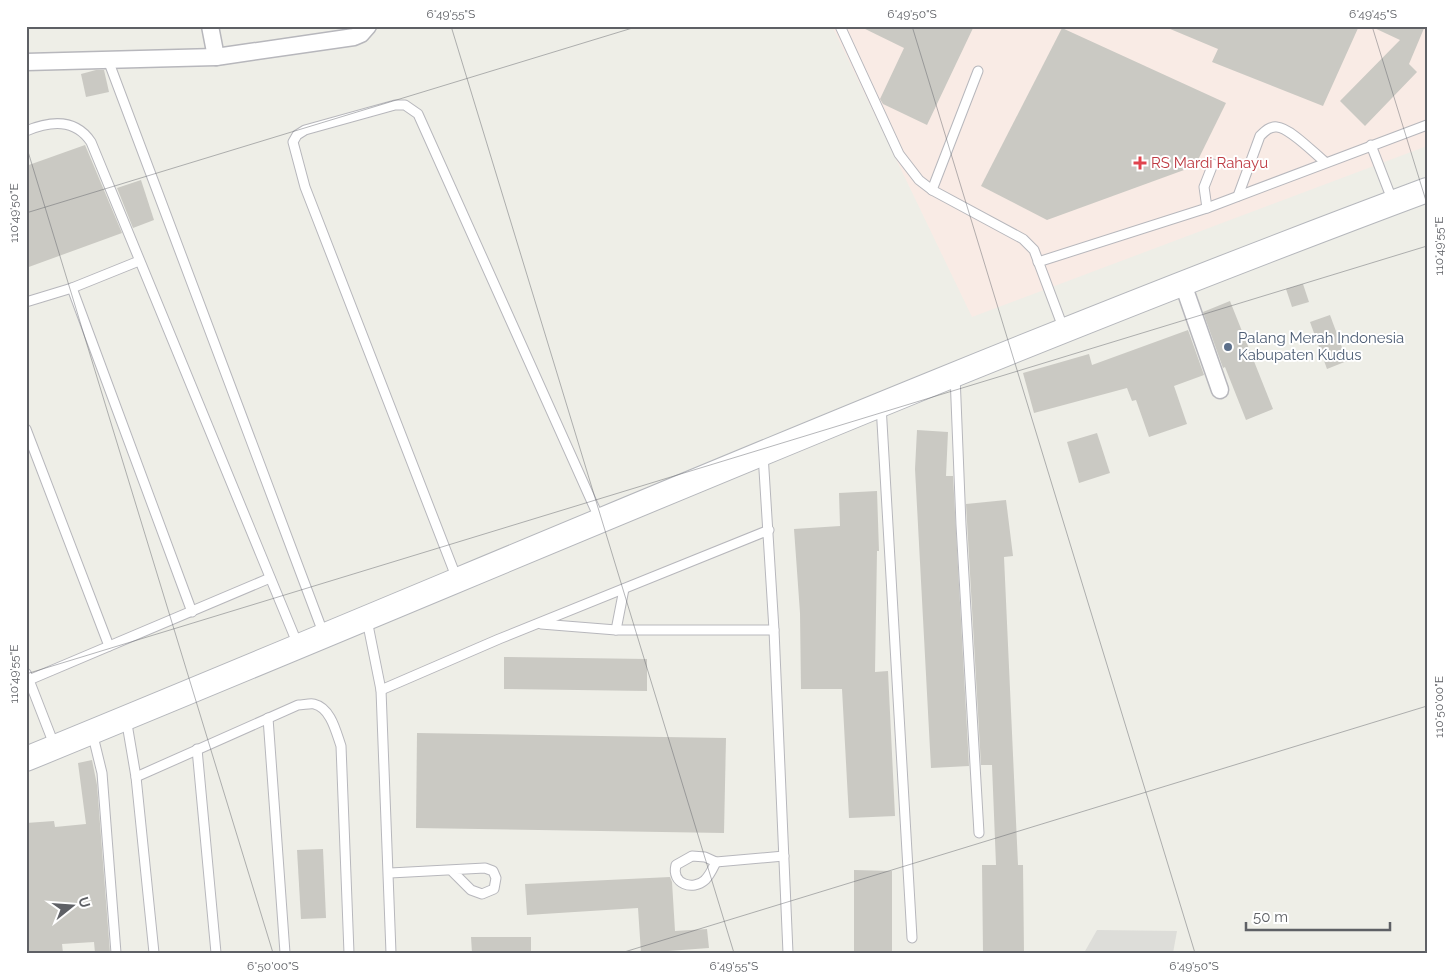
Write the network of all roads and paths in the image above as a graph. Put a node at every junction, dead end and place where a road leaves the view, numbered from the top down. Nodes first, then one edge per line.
1 (210, 26) edge
2 (368, 26) edge
3 (840, 26) edge
4 (216, 57) junction
5 (108, 60) junction
6 (26, 62) edge
7 (978, 71) dead end
8 (1427, 125) edge
9 (26, 131) edge
10 (1371, 145) junction
11 (1325, 162) junction
12 (1213, 164) dead end
13 (932, 190) junction
14 (1427, 190) edge
15 (1238, 196) junction
16 (1392, 202) junction
17 (1207, 208) junction
18 (139, 261) junction
19 (1038, 262) junction
20 (1183, 284) junction
21 (72, 288) junction
22 (26, 302) edge
23 (1064, 330) junction
24 (955, 372) junction
25 (1220, 390) dead end
26 (881, 405) junction
27 (26, 430) edge
28 (763, 454) junction
29 (600, 521) junction
30 (769, 530) junction
31 (270, 578) junction
32 (458, 582) junction
33 (624, 589) junction
34 (192, 612) junction
35 (367, 620) junction
36 (538, 624) junction
37 (616, 630) junction
38 (774, 630) junction
39 (324, 635) junction
40 (109, 646) junction
41 (299, 647) junction
42 (27, 678) edge
43 (381, 690) junction
44 (126, 718) junction
45 (268, 718) junction
46 (92, 732) junction
47 (55, 748) junction
48 (197, 750) junction
49 (26, 759) edge
50 (136, 776) junction
51 (979, 833) dead end
52 (784, 856) junction
53 (716, 862) junction
54 (452, 871) junction
55 (390, 873) junction
56 (912, 938) dead end
57 (116, 953) edge
58 (154, 953) edge
59 (216, 953) edge
60 (285, 953) edge
61 (349, 953) edge
62 (391, 953) edge
63 (788, 953) edge

1 - 4 street
2 - 4 street
3 - 13 lane
4 - 5 street
5 - 6 street
5 - 39 lane
7 - 13 lane
8 - 10 lane
9 - 18 lane
10 - 11 lane
10 - 16 lane
11 - 15 lane
11 - 15 lane
12 - 17 lane
13 - 19 lane
14 - 16 main road
15 - 17 lane
16 - 20 main road
17 - 19 lane
18 - 21 lane
18 - 31 lane
19 - 23 lane
20 - 23 main road
20 - 25 street
21 - 22 lane
21 - 34 lane
23 - 24 main road
24 - 26 main road
24 - 51 lane
26 - 28 main road
26 - 56 lane
27 - 40 lane
28 - 29 main road
28 - 30 lane
29 - 32 main road
29 - 32 lane
30 - 33 lane
30 - 38 lane
31 - 34 lane
31 - 41 lane
32 - 35 main road
33 - 36 lane
33 - 37 lane
34 - 40 lane
35 - 39 main road
35 - 43 lane
36 - 37 lane
36 - 43 lane
37 - 38 lane
38 - 52 lane
39 - 41 main road
40 - 42 lane
41 - 44 main road
42 - 47 lane
43 - 55 lane
44 - 46 main road
44 - 50 lane
45 - 48 lane
45 - 60 lane
45 - 61 lane
46 - 47 main road
46 - 57 lane
47 - 49 main road
48 - 50 lane
48 - 59 lane
50 - 58 lane
52 - 53 lane
52 - 63 lane
53 - 53 lane
54 - 54 lane
54 - 55 lane
55 - 62 lane

